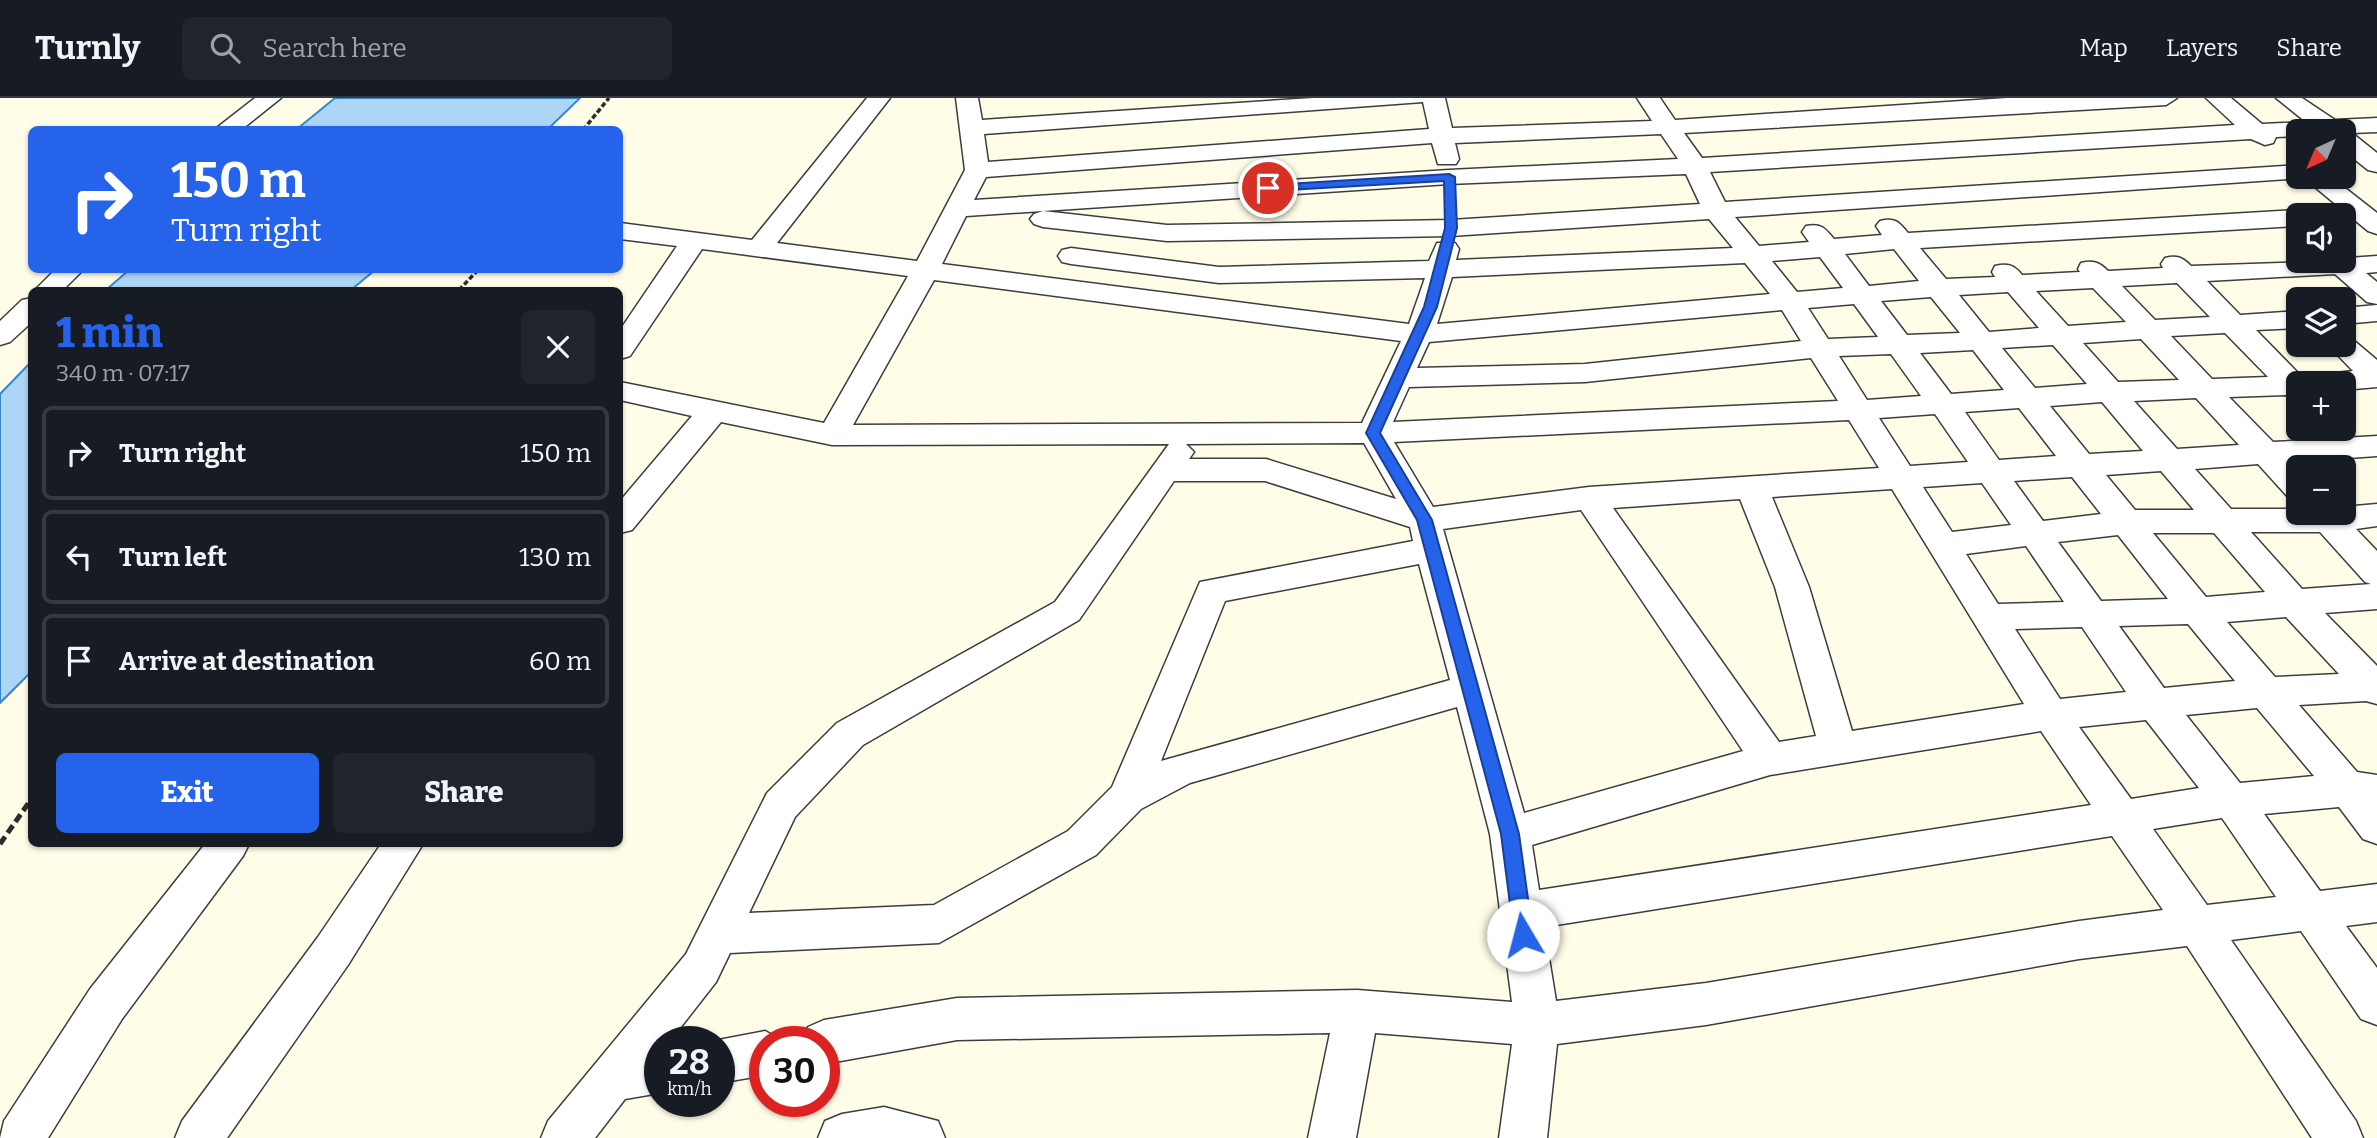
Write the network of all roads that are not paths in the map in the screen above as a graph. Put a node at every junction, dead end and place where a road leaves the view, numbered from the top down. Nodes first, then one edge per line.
1 (270, 98) edge
2 (879, 98) edge
3 (967, 98) edge
4 (1415, 98) edge
5 (1434, 98) edge
6 (1648, 98) edge
7 (1714, 98) edge
8 (2217, 98) edge
9 (2287, 98) edge
10 (2150, 99) edge
11 (2002, 101) edge
12 (2075, 101) edge
13 (1933, 103) edge
14 (1863, 106) edge
15 (1132, 107) edge
16 (1795, 108) edge
17 (2374, 113) edge
18 (2317, 119) edge
19 (2356, 122) edge
20 (1734, 123) junction
21 (231, 126) edge
22 (1669, 127) junction
23 (971, 128) junction
24 (2256, 131) junction
25 (2286, 131) edge
26 (2186, 135) junction
27 (1445, 137) junction
28 (2117, 139) junction
29 (2049, 142) junction
30 (1975, 148) junction
31 (2356, 149) edge
32 (1902, 151) junction
33 (2286, 153) edge
34 (1147, 155) junction
35 (1834, 156) junction
36 (1763, 161) junction
37 (1695, 166) junction
38 (2377, 166) edge
39 (2356, 168) edge
40 (977, 170) junction
41 (2286, 173) edge
42 (2237, 175) junction
43 (1449, 177) junction
44 (2160, 181) junction
45 (2091, 184) junction
46 (2330, 189) edge
47 (2014, 190) junction
48 (1164, 194) junction
49 (1941, 195) junction
50 (1870, 199) junction
51 (1796, 203) junction
52 (956, 209) junction
53 (1716, 209) junction
54 (2286, 215) edge
55 (2365, 218) edge
56 (2286, 221) edge
57 (2210, 224) junction
58 (1451, 228) junction
59 (2139, 229) junction
60 (623, 231) edge
61 (1167, 233) junction
62 (2058, 234) junction
63 (1977, 238) junction
64 (695, 240) junction
65 (1900, 241) junction
66 (1826, 247) junction
67 (759, 249) junction
68 (1752, 255) junction
69 (2242, 255) junction
70 (1072, 256) dead end
71 (2286, 259) edge
72 (2356, 263) edge
73 (2377, 264) edge
74 (1441, 269) junction
75 (925, 271) junction
76 (67, 273) edge
77 (2351, 273) edge
78 (2185, 275) junction
79 (2101, 280) junction
80 (2015, 284) junction
81 (50, 287) edge
82 (1938, 288) junction
83 (2286, 294) edge
84 (1862, 295) junction
85 (2377, 296) edge
86 (1790, 301) junction
87 (28, 310) edge
88 (2377, 313) edge
89 (2356, 315) edge
90 (2286, 320) edge
91 (2232, 323) junction
92 (2148, 331) junction
93 (1418, 334) junction
94 (2060, 334) junction
95 (0, 336) edge
96 (1982, 341) junction
97 (1899, 345) junction
98 (623, 347) edge
99 (1819, 348) junction
100 (2355, 357) edge
101 (2286, 372) edge
102 (2377, 377) edge
103 (1397, 378) junction
104 (2356, 379) edge
105 (2286, 386) edge
106 (2203, 388) junction
107 (623, 392) edge
108 (2113, 392) junction
109 (2028, 401) junction
110 (1943, 404) junction
111 (714, 410) junction
112 (1860, 410) junction
113 (1373, 433) junction
114 (1190, 434) junction
115 (832, 435) junction
116 (2363, 447) edge
117 (2266, 455) junction
118 (2170, 459) junction
119 (2080, 465) junction
120 (1166, 470) junction
121 (1990, 472) junction
122 (2286, 476) edge
123 (1900, 477) junction
124 (1751, 486) junction
125 (1589, 498) junction
126 (2356, 516) edge
127 (2377, 516) edge
128 (623, 518) edge
129 (2286, 518) edge
130 (2127, 522) junction
131 (2224, 522) junction
132 (2333, 525) edge
133 (1428, 535) junction
134 (2036, 535) junction
135 (1943, 545) junction
136 (2377, 573) edge
137 (2377, 596) edge
138 (2292, 601) junction
139 (2197, 611) junction
140 (2090, 613) junction
141 (1989, 617) junction
142 (1472, 688) junction
143 (2376, 688) edge
144 (2266, 692) junction
145 (2154, 703) junction
146 (2050, 715) junction
147 (1838, 748) junction
148 (1770, 759) junction
149 (2363, 788) edge
150 (1127, 797) junction
151 (2231, 800) junction
152 (2124, 818) junction
153 (2377, 827) edge
154 (1510, 834) junction
155 (227, 847) edge
156 (401, 847) edge
157 (2377, 903) edge
158 (1520, 912) junction
159 (2310, 912) junction
160 (2196, 924) junction
161 (718, 934) junction
162 (2377, 1003) edge
163 (1357, 1011) junction
164 (1537, 1025) junction
165 (840, 1039) edge
166 (644, 1074) edge
167 (612, 1079) junction
168 (21, 1138) edge
169 (199, 1138) edge
170 (565, 1138) edge
171 (842, 1138) edge
172 (921, 1138) edge
173 (1332, 1138) edge
174 (1523, 1138) edge
175 (2339, 1138) edge

1 - 21 street
2 - 67 street
3 - 23 street
4 - 15 street
5 - 27 street
6 - 22 street
7 - 20 street
8 - 24 street
9 - 18 street
10 - 12 street
10 - 26 street
11 - 12 street
11 - 13 street
11 - 29 street
12 - 28 street
13 - 14 street
13 - 30 street
14 - 16 street
14 - 32 street
15 - 23 street
15 - 34 street
16 - 20 street
16 - 35 street
17 - 19 street
20 - 22 street
20 - 36 street
22 - 27 street
22 - 37 street
23 - 40 street
24 - 25 street
24 - 26 street
24 - 33 street
26 - 28 street
26 - 42 street
27 - 34 street
27 - 43 street
28 - 29 street
28 - 44 street
29 - 30 street
29 - 45 street
30 - 32 street
30 - 47 street
31 - 38 street
32 - 35 street
32 - 49 street
34 - 40 street
34 - 48 street
35 - 36 street
35 - 50 street
36 - 37 street
36 - 51 street
37 - 43 street
37 - 53 street
38 - 39 street
40 - 52 street
41 - 42 street
42 - 44 street
42 - 54 street
43 - 48 street
43 - 58 street
44 - 45 street
44 - 57 street
45 - 47 street
45 - 59 street
46 - 55 street
47 - 49 street
47 - 62 street
48 - 52 street
48 - 61 street
49 - 50 street
49 - 63 street
50 - 51 street
50 - 65 street
51 - 53 street
51 - 66 street
52 - 61 street
52 - 75 street
53 - 58 street
53 - 68 street
56 - 57 street
57 - 59 street
57 - 69 street
58 - 61 street
58 - 74 street
59 - 62 street
59 - 78 street
60 - 64 street
62 - 63 street
62 - 79 street
63 - 65 street
63 - 80 street
64 - 67 street
64 - 98 street
65 - 66 street
65 - 82 street
66 - 68 street
66 - 84 street
67 - 75 street
68 - 74 street
68 - 86 street
69 - 71 street
69 - 78 street
69 - 83 street
70 - 74 street
72 - 73 street
74 - 93 street
75 - 93 street
75 - 115 street
76 - 81 street
77 - 85 street
78 - 79 street
78 - 91 street
79 - 80 street
79 - 92 street
80 - 82 street
80 - 94 street
82 - 84 street
82 - 96 street
84 - 86 street
84 - 97 street
86 - 93 street
86 - 99 street
87 - 95 street
88 - 89 street
90 - 91 street
91 - 92 street
91 - 101 street
92 - 94 street
92 - 106 street
93 - 103 street
94 - 96 street
94 - 108 street
96 - 97 street
96 - 109 street
97 - 99 street
97 - 110 street
99 - 103 street
99 - 112 street
100 - 102 street
102 - 104 street
103 - 113 street
105 - 106 street
106 - 108 street
106 - 117 street
107 - 111 street
108 - 109 street
108 - 118 street
109 - 110 street
109 - 119 street
110 - 112 street
110 - 121 street
111 - 115 street
111 - 128 street
112 - 113 street
112 - 123 street
113 - 114 street
113 - 133 street
114 - 115 street
114 - 120 street
116 - 117 street
117 - 118 street
117 - 122 street
118 - 119 street
118 - 131 street
119 - 121 street
119 - 130 street
120 - 133 street
120 - 161 street
121 - 123 street
121 - 134 street
123 - 124 street
123 - 135 street
124 - 125 street
124 - 147 street
125 - 133 street
125 - 148 street
126 - 127 street
129 - 131 street
130 - 131 street
130 - 134 street
130 - 139 street
131 - 138 street
132 - 136 street
133 - 142 street
133 - 150 street
134 - 135 street
134 - 140 street
135 - 141 street
137 - 138 street
138 - 139 street
138 - 143 street
139 - 140 street
139 - 144 street
140 - 141 street
140 - 145 street
141 - 146 street
142 - 150 street
142 - 154 street
143 - 144 street
144 - 145 street
144 - 149 street
145 - 146 street
145 - 151 street
146 - 147 street
146 - 152 street
147 - 148 street
148 - 154 street
149 - 151 street
149 - 153 street
150 - 161 street
151 - 152 street
151 - 159 street
152 - 158 street
152 - 160 street
154 - 158 street
155 - 168 street
156 - 169 street
157 - 159 street
158 - 164 street
159 - 160 street
159 - 162 street
160 - 164 street
160 - 175 street
161 - 167 street
163 - 164 street
163 - 165 street
163 - 173 street
164 - 174 street
166 - 167 street
167 - 170 street
171 - 172 street

